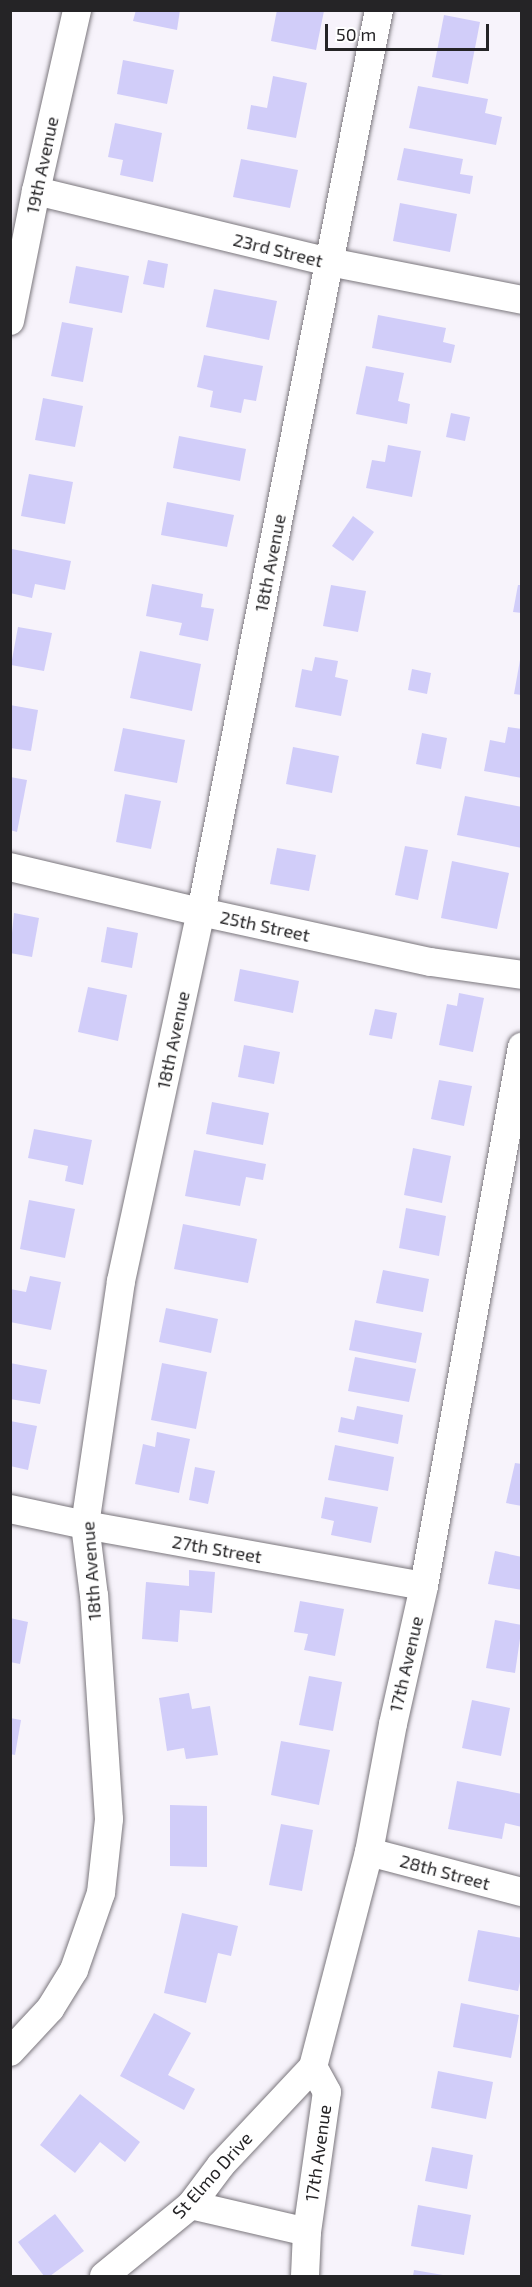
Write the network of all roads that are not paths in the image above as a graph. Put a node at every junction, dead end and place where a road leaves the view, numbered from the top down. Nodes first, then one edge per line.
1 (77, 10) edge
2 (379, 10) edge
3 (36, 191) junction
4 (329, 262) junction
5 (522, 300) edge
6 (10, 321) edge
7 (10, 867) edge
8 (201, 912) junction
9 (522, 975) edge
10 (522, 1047) edge
11 (10, 1509) edge
12 (85, 1525) junction
13 (424, 1586) junction
14 (369, 1852) junction
15 (522, 1892) edge
16 (10, 2052) edge
17 (313, 2067) junction
18 (191, 2205) junction
19 (307, 2232) junction
20 (105, 2277) edge
21 (305, 2277) edge

1 - 3 street, 19th Avenue
2 - 4 street, 18th Avenue
3 - 4 street, 23rd Street
3 - 6 street, 19th Avenue
4 - 5 street, 23rd Street
4 - 8 street, 18th Avenue
7 - 8 street, 25th Street
8 - 9 street, 25th Street
8 - 12 street, 18th Avenue
10 - 13 street, 17th Avenue
11 - 12 street, 27th Street
12 - 13 street, 27th Street
12 - 16 street, 18th Avenue
13 - 14 street, 17th Avenue
14 - 15 street, 28th Street
14 - 17 street, 17th Avenue
17 - 18 street, St Elmo Drive
17 - 19 street, 17th Avenue
18 - 19 street
18 - 20 street, St Elmo Drive
19 - 21 street, 17th Avenue

